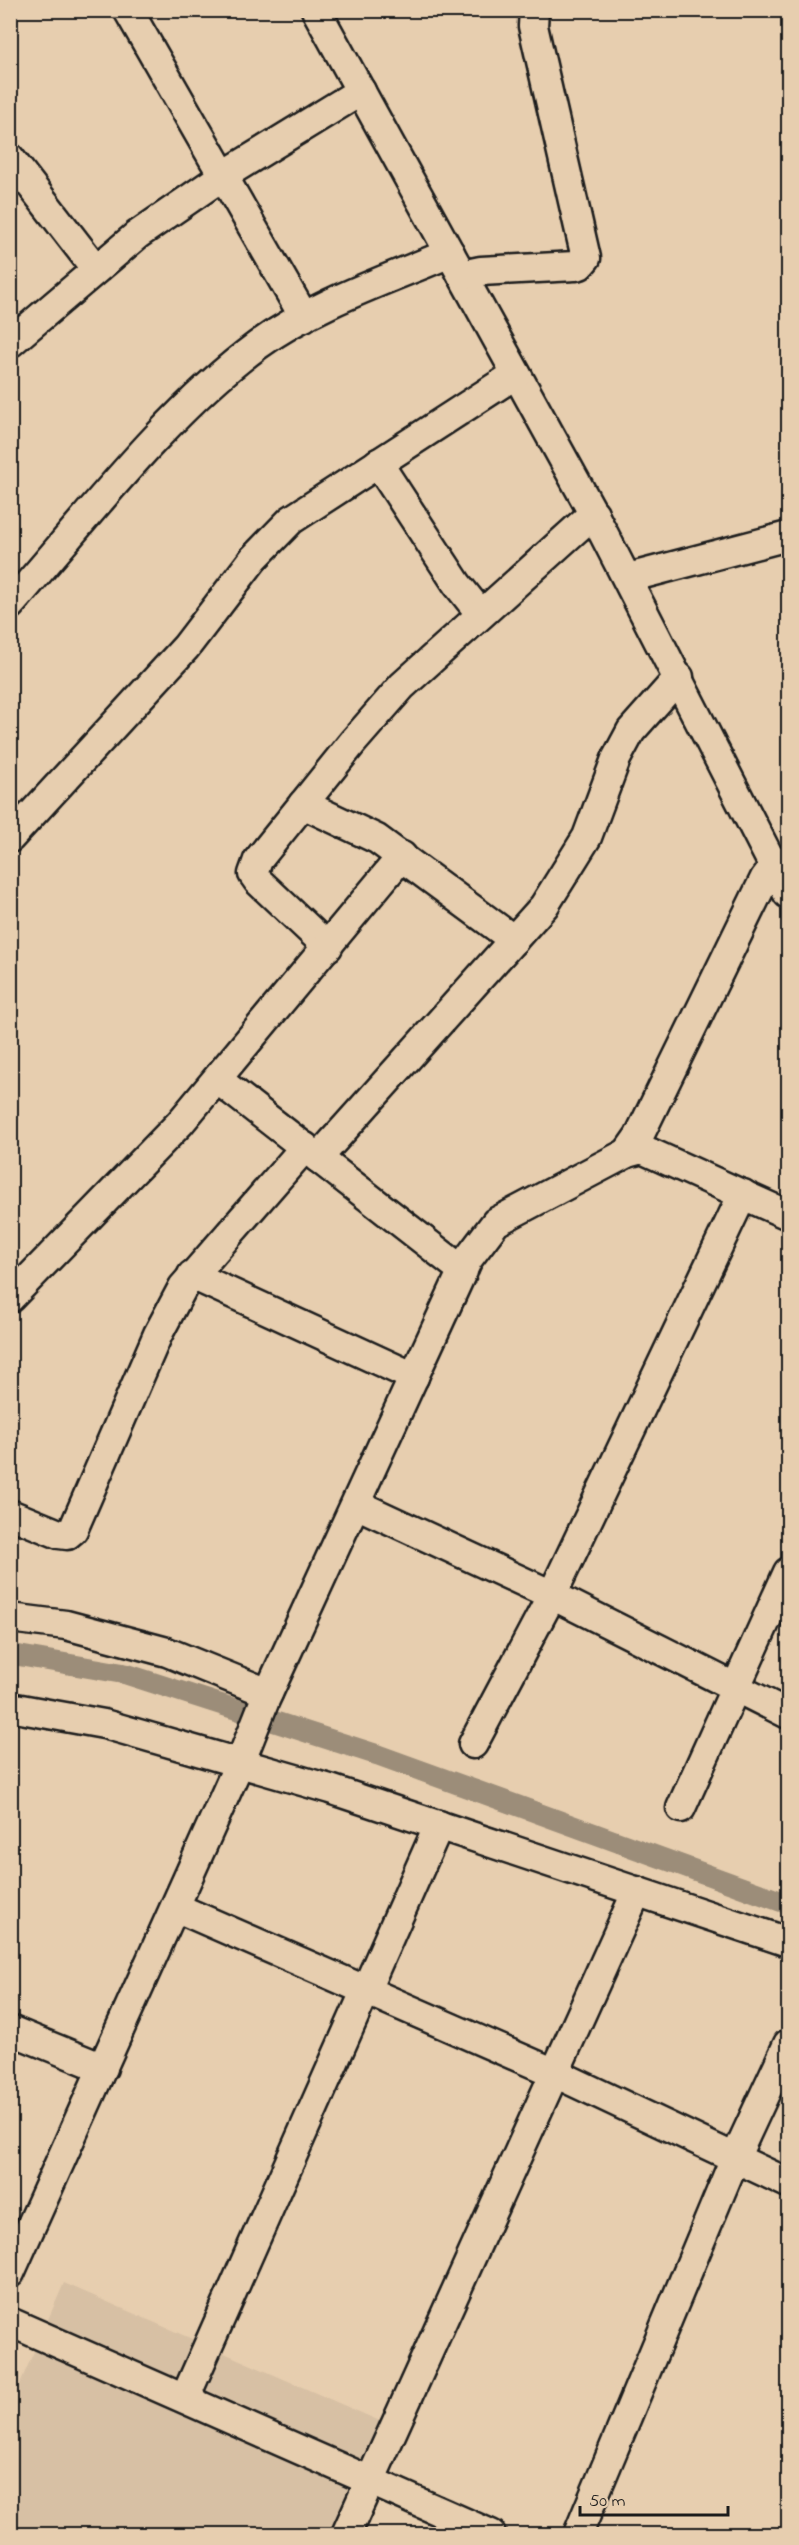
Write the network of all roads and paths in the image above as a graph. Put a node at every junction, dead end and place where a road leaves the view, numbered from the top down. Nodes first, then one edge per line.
1 (128, 10) edge
2 (316, 10) edge
3 (534, 10) edge
4 (361, 92) junction
5 (10, 158) edge
6 (224, 175) junction
7 (456, 264) junction
8 (95, 268) junction
9 (304, 317) junction
10 (10, 343) edge
11 (516, 374) junction
12 (378, 463) junction
13 (594, 513) junction
14 (789, 536) edge
15 (628, 578) junction
16 (10, 605) edge
17 (480, 613) junction
18 (679, 677) junction
19 (303, 804) junction
20 (10, 838) edge
21 (402, 856) junction
22 (782, 862) edge
23 (789, 894) edge
24 (514, 939) junction
25 (328, 947) junction
26 (217, 1080) junction
27 (312, 1152) junction
28 (627, 1153) junction
29 (743, 1194) junction
30 (789, 1215) edge
31 (463, 1271) junction
32 (192, 1275) junction
33 (10, 1298) edge
34 (414, 1377) junction
35 (356, 1504) junction
36 (10, 1514) edge
37 (789, 1572) edge
38 (552, 1595) junction
39 (10, 1618) edge
40 (736, 1686) junction
41 (266, 1697) junction
42 (10, 1707) edge
43 (789, 1714) edge
44 (473, 1744) dead end
45 (242, 1758) junction
46 (681, 1808) dead end
47 (439, 1825) junction
48 (637, 1891) junction
49 (175, 1907) junction
50 (789, 1942) edge
51 (365, 1990) junction
52 (10, 2030) edge
53 (789, 2043) edge
54 (103, 2068) junction
55 (555, 2073) junction
56 (735, 2158) junction
57 (789, 2183) edge
58 (10, 2273) edge
59 (10, 2322) edge
60 (185, 2398) junction
61 (370, 2479) junction
62 (346, 2535) edge
63 (490, 2535) edge
64 (578, 2535) edge

1 - 6 street
2 - 4 street
3 - 7 street
4 - 6 street
4 - 7 street
5 - 8 street
6 - 8 street
6 - 9 street
7 - 9 street
7 - 11 street
8 - 10 street
9 - 16 street
11 - 12 street
11 - 13 street
12 - 17 street
12 - 20 street
13 - 15 street
13 - 17 street
14 - 15 street
15 - 18 street
17 - 19 street
18 - 22 street
18 - 24 street
19 - 21 street
19 - 25 street
21 - 24 street
21 - 25 street
22 - 23 street
22 - 28 street
24 - 27 street
25 - 26 street
26 - 27 street
26 - 33 street
27 - 31 street
27 - 32 street
28 - 29 street
28 - 31 street
29 - 30 street
29 - 38 street
31 - 34 street
32 - 34 street
32 - 36 street
34 - 35 street
35 - 38 street
35 - 41 street
37 - 40 street
38 - 40 street
38 - 44 street
39 - 41 street
40 - 43 street
40 - 46 street
41 - 45 street
42 - 45 street
45 - 47 street
45 - 49 street
47 - 48 street
47 - 51 street
48 - 50 street
48 - 55 street
49 - 51 street
49 - 54 street
51 - 55 street
51 - 60 street
52 - 54 street
53 - 56 street
54 - 58 street
55 - 56 street
55 - 61 street
56 - 57 street
56 - 64 street
59 - 60 street
60 - 61 street
61 - 62 street
61 - 63 street

